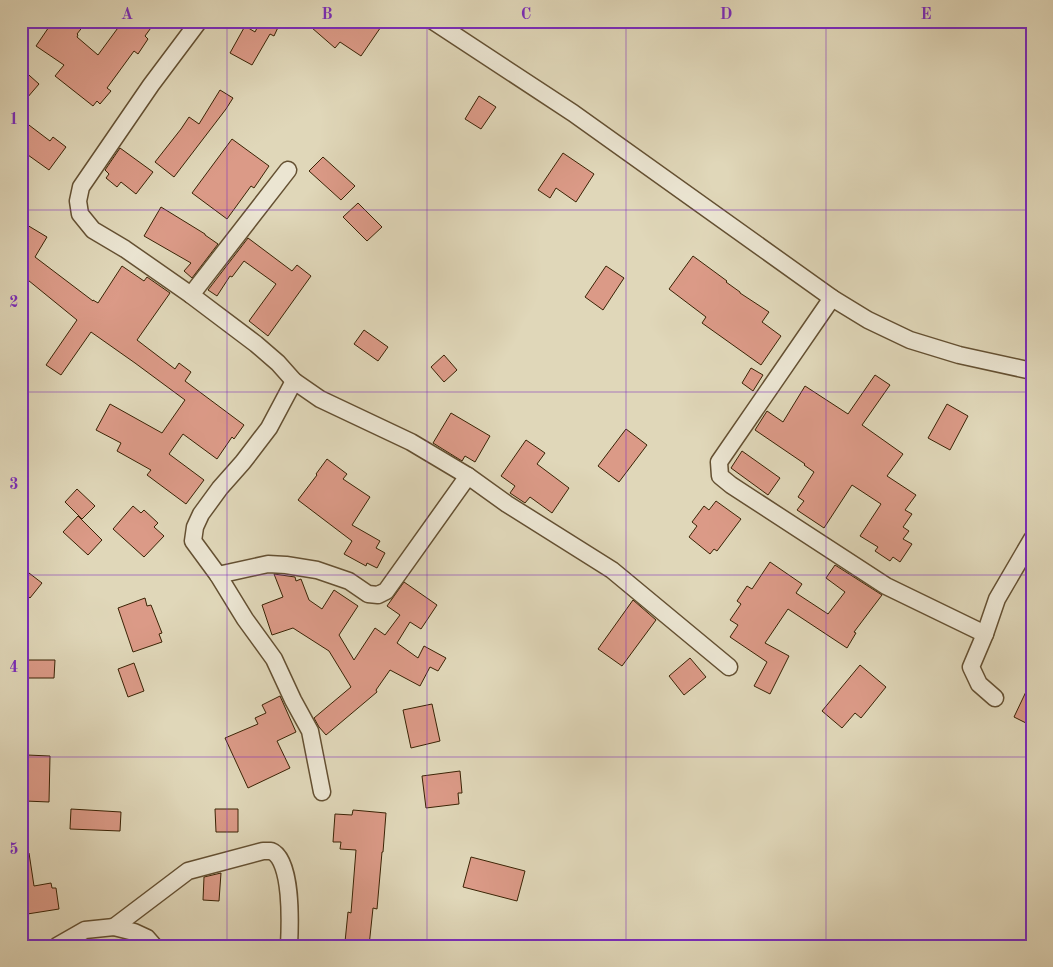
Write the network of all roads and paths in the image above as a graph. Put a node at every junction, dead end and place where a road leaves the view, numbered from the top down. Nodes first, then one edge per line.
1 (199, 21) edge
2 (433, 21) edge
3 (288, 170) dead end
4 (191, 294) junction
5 (832, 298) junction
6 (1032, 371) edge
7 (294, 381) junction
8 (468, 476) junction
9 (1032, 539) edge
10 (218, 576) junction
11 (985, 634) junction
12 (729, 668) dead end
13 (995, 698) dead end
14 (322, 792) dead end
15 (114, 927) junction
16 (57, 946) edge
17 (154, 946) edge
18 (289, 946) edge

1 - 4 street
2 - 5 street
3 - 4 street
4 - 7 street
5 - 6 street
5 - 11 street
7 - 8 street
7 - 10 street
8 - 10 street
8 - 12 street
9 - 11 street
10 - 14 street
11 - 13 street
15 - 16 street
15 - 17 street
15 - 18 street

